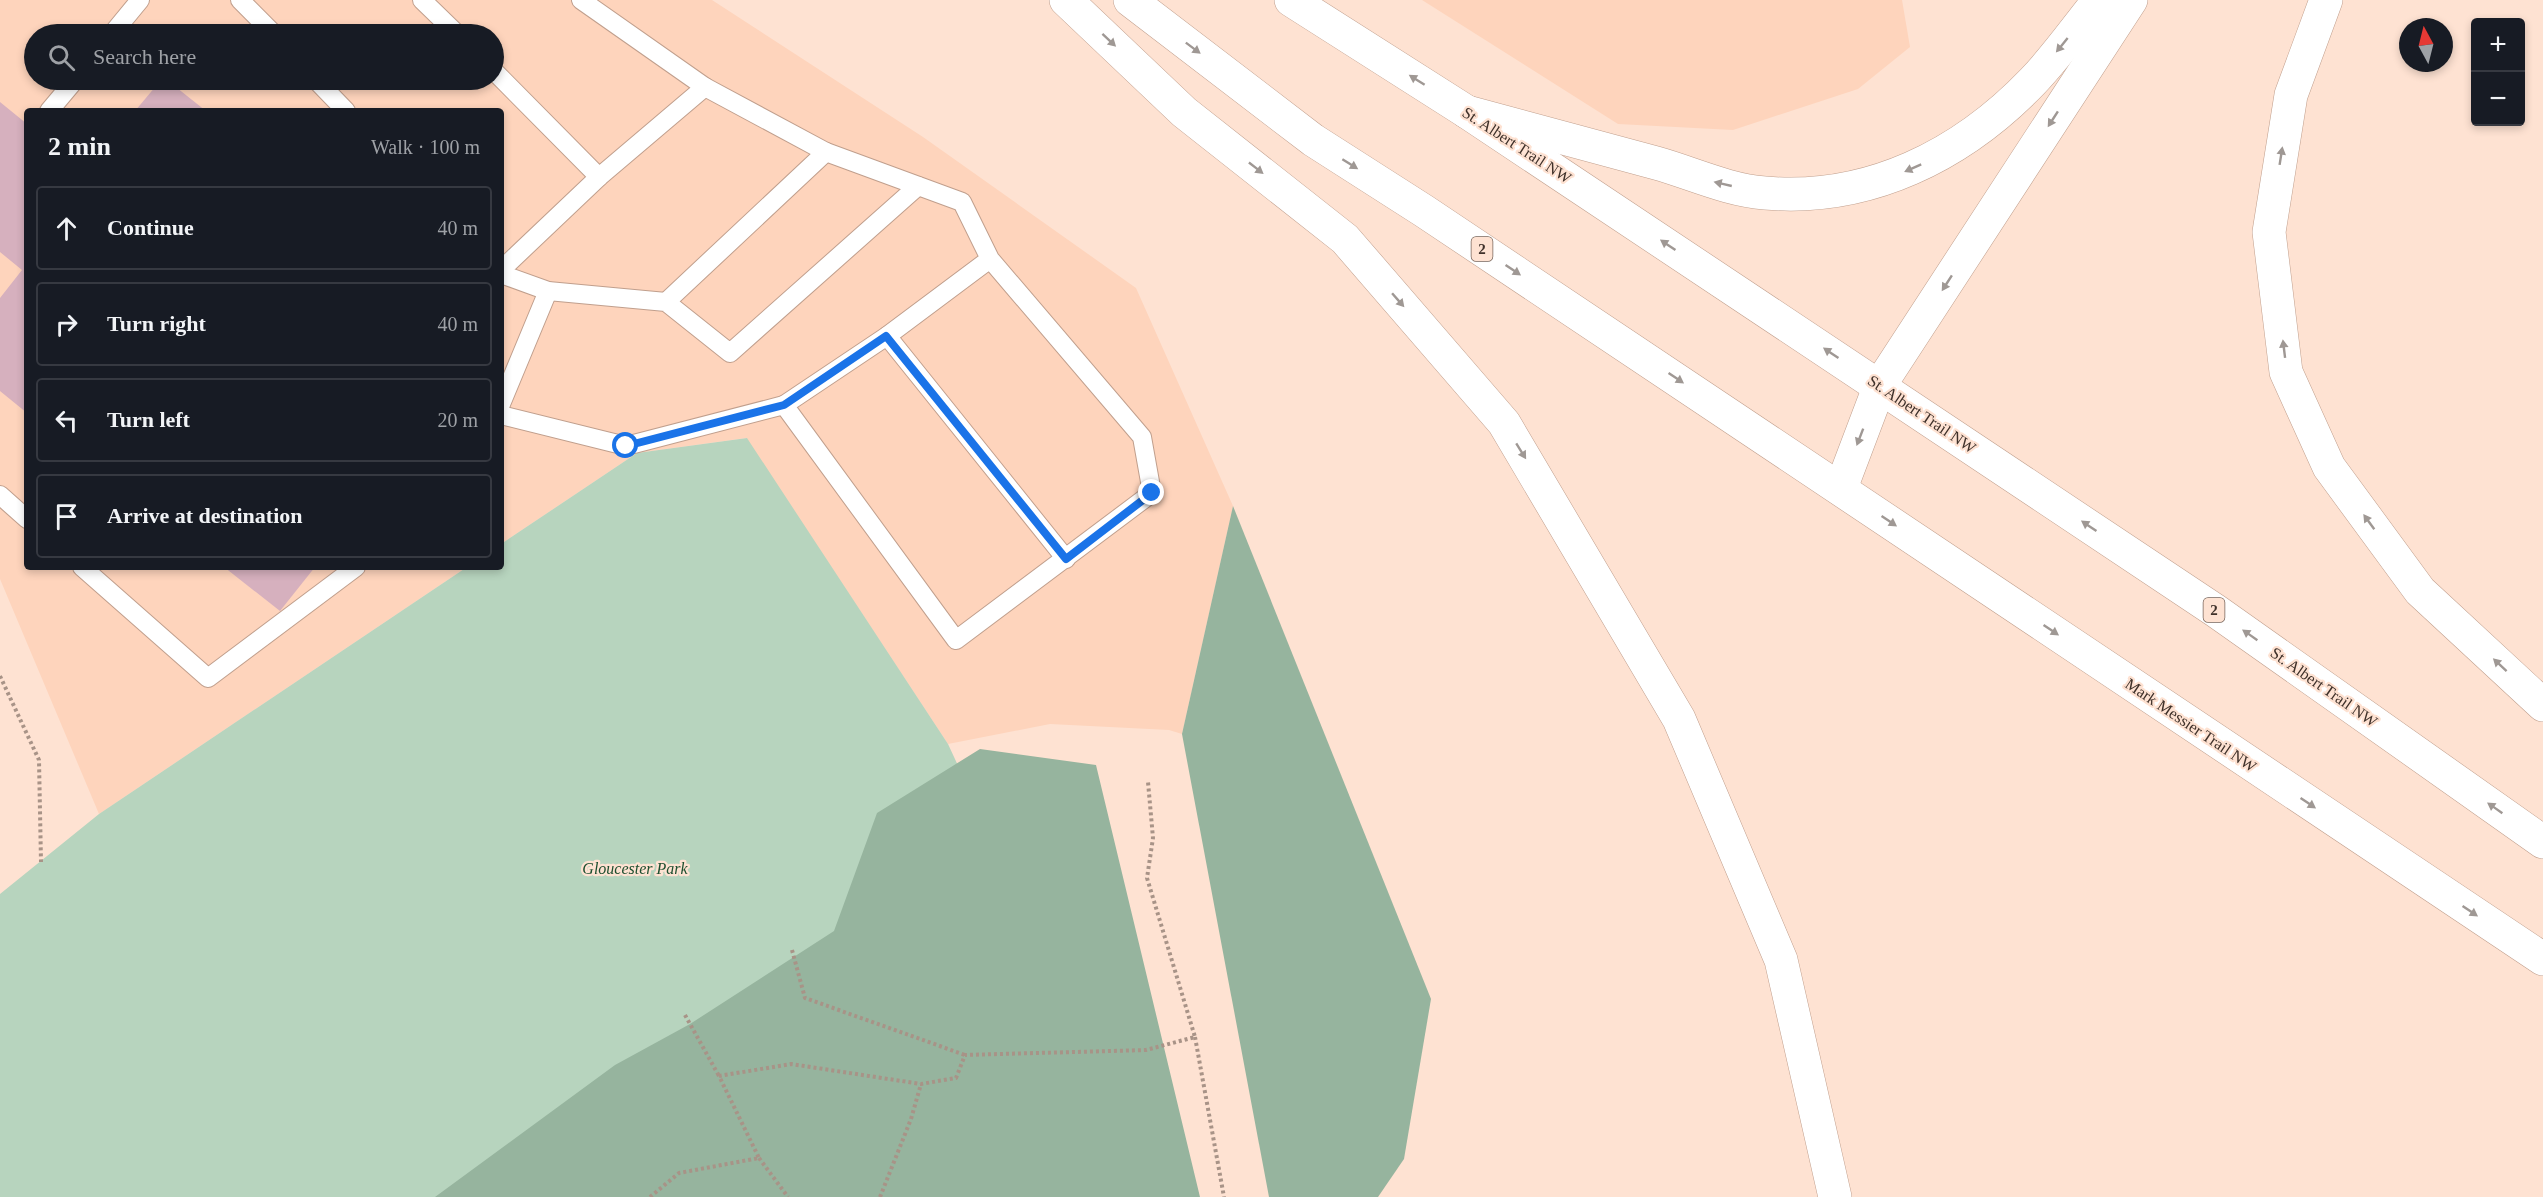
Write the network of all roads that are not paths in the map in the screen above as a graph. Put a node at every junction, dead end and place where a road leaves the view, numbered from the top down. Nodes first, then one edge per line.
1 (140, 0) edge
2 (240, 0) edge
3 (422, 0) edge
4 (581, 0) edge
5 (1066, 0) edge
6 (1130, 0) edge
7 (1291, 0) edge
8 (2099, 0) edge
9 (2131, 0) edge
10 (2326, 0) edge
11 (120, 24) edge
12 (264, 24) edge
13 (447, 24) edge
14 (504, 81) edge
15 (705, 87) junction
16 (67, 90) edge
17 (326, 90) edge
18 (52, 108) edge
19 (343, 108) edge
20 (1467, 112) junction
21 (826, 152) junction
22 (600, 177) junction
23 (918, 186) junction
24 (990, 259) junction
25 (504, 267) edge
26 (504, 275) edge
27 (548, 291) junction
28 (666, 302) junction
29 (886, 336) junction
30 (1880, 386) junction
31 (504, 397) edge
32 (784, 405) junction
33 (504, 416) edge
34 (1840, 488) junction
35 (0, 495) edge
36 (24, 516) edge
37 (1066, 559) junction
38 (85, 570) edge
39 (352, 570) edge
40 (2543, 705) edge
41 (2543, 842) edge
42 (2543, 959) edge
43 (1835, 1197) edge

1 - 11 lane
2 - 12 lane
3 - 13 lane
4 - 15 lane
5 -> 43 main road
6 -> 34 main road, 2
20 -> 7 main road, St. Albert Trail NW / 2
8 -> 20 main road
9 -> 30 main road
40 -> 10 main road
14 - 22 lane
15 - 21 lane
15 - 22 lane
16 - 18 lane
17 - 19 lane
30 -> 20 main road, St. Albert Trail NW / 2
21 - 23 lane
21 - 28 lane
22 - 25 lane
23 - 24 lane
23 - 28 lane
24 - 29 lane
24 - 37 lane
26 - 27 lane
27 - 28 lane
27 - 31 lane
29 - 32 lane
29 - 37 lane
30 -> 34 main road
41 -> 30 main road, St. Albert Trail NW / 2
32 - 33 lane
32 - 37 lane
34 -> 42 main road, Mark Messier Trail NW / 2
35 - 36 lane
38 - 39 lane

